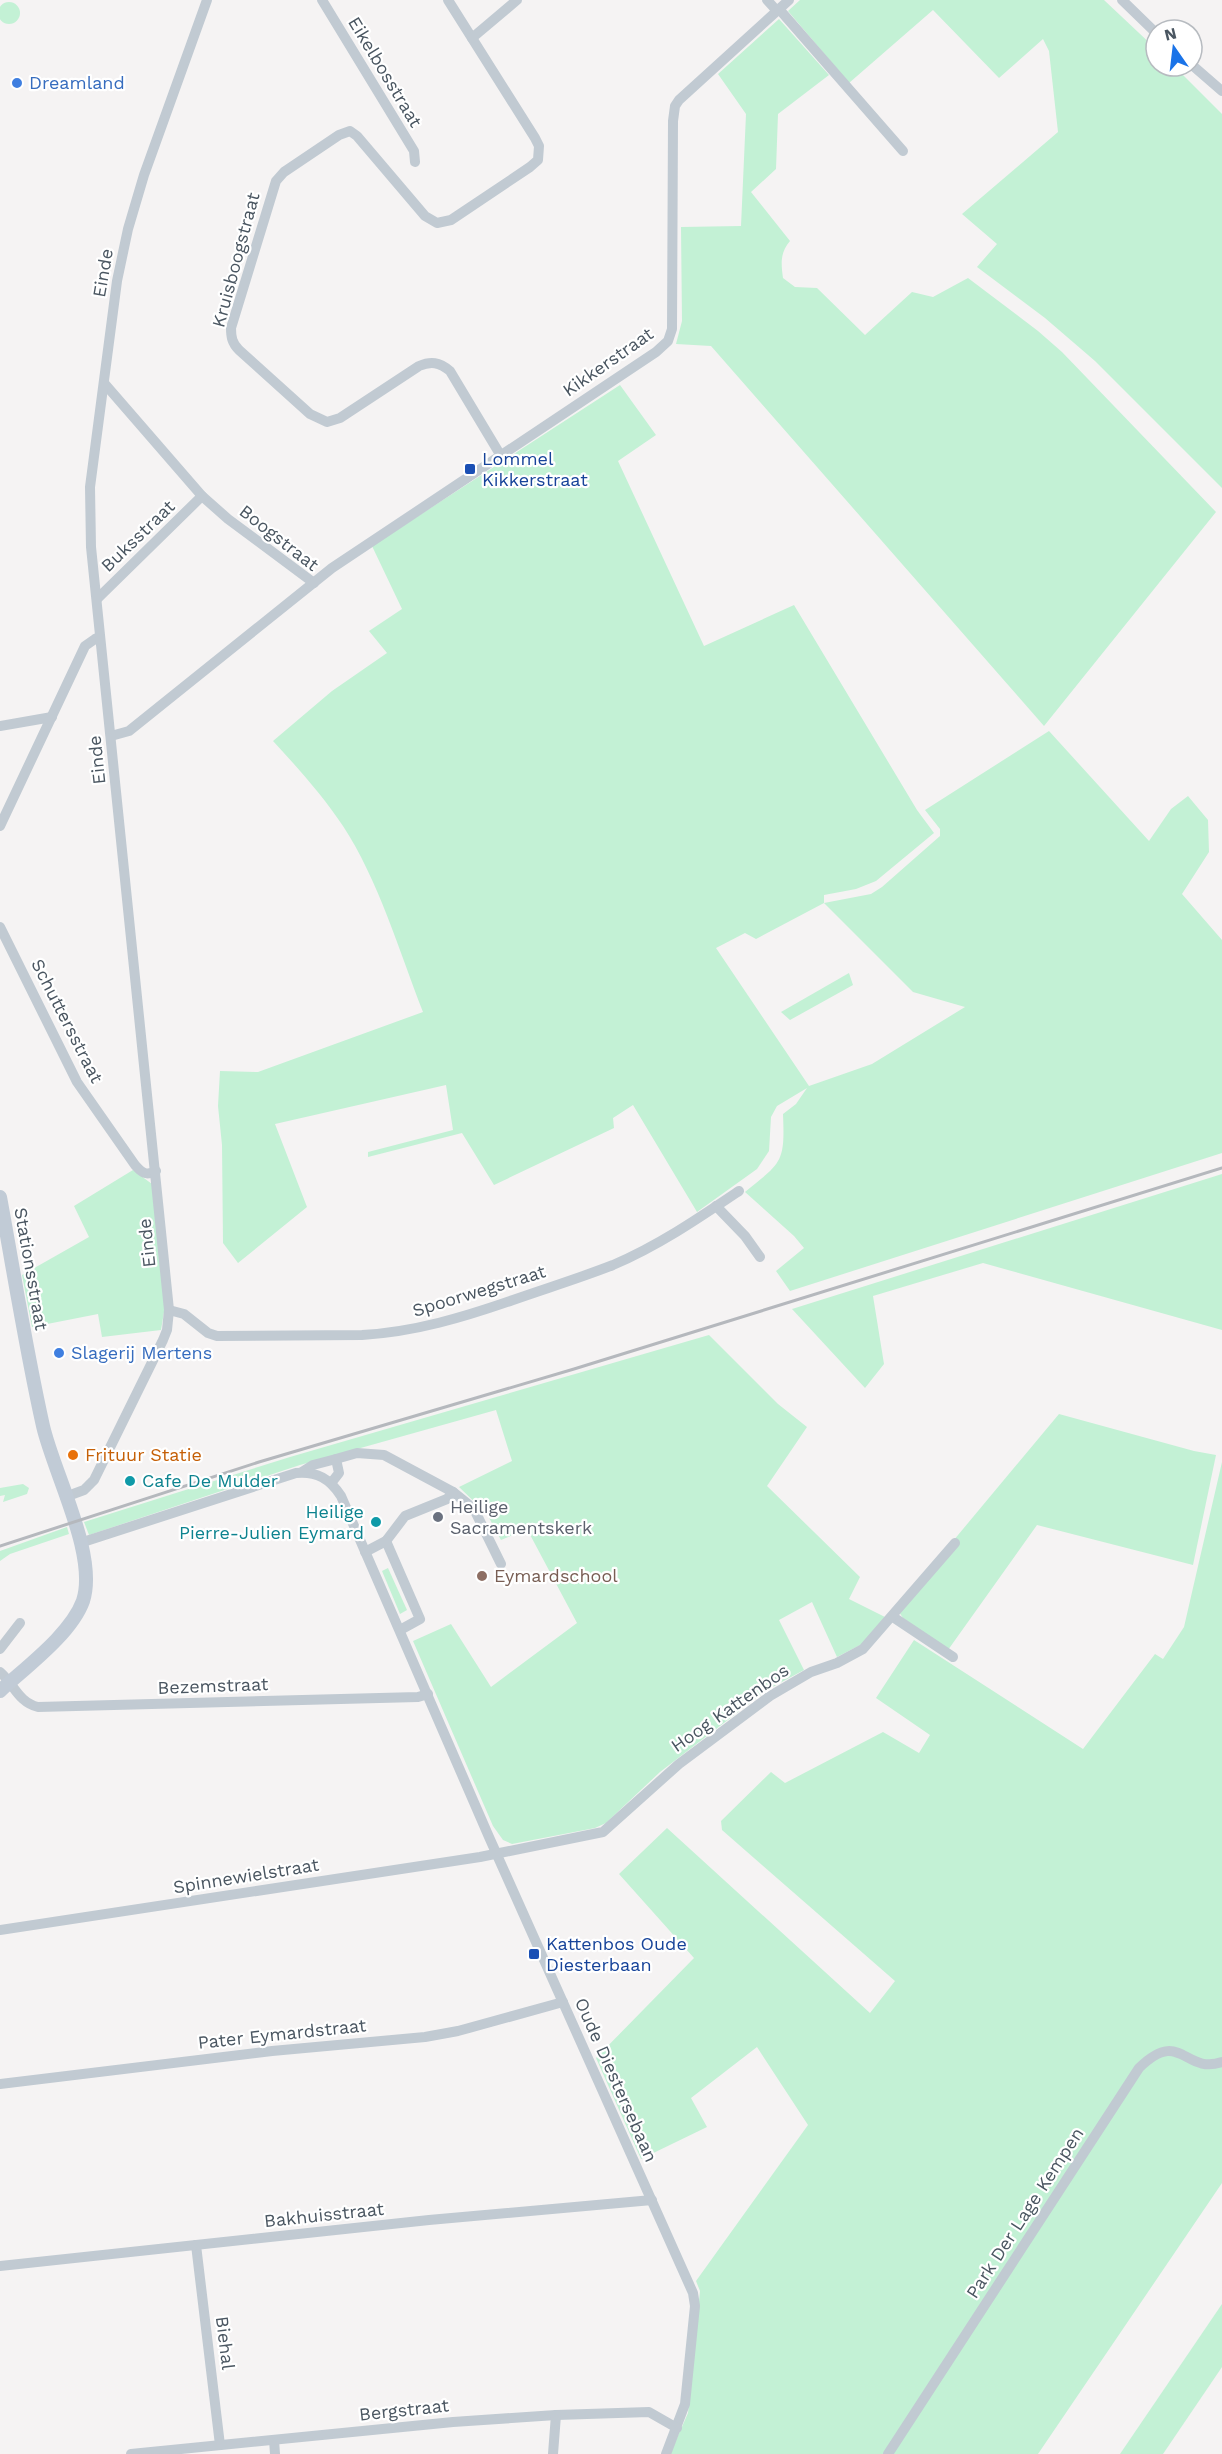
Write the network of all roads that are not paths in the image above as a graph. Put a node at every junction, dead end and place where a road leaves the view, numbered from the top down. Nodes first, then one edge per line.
1 (207, 0) edge
2 (322, 0) edge
3 (448, 0) edge
4 (517, 0) edge
5 (767, 0) edge
6 (789, 0) edge
7 (1122, 0) edge
8 (778, 10) junction
9 (1144, 21) edge
10 (472, 38) junction
11 (1204, 75) edge
12 (1222, 91) edge
13 (903, 151) dead end
14 (415, 162) dead end
15 (104, 383) junction
16 (501, 456) junction
17 (202, 496) junction
18 (314, 583) junction
19 (97, 599) junction
20 (100, 637) junction
21 (52, 717) junction
22 (0, 726) edge
23 (111, 736) junction
24 (0, 826) edge
25 (0, 927) edge
26 (156, 1172) junction
27 (739, 1191) dead end
28 (0, 1197) edge
29 (716, 1206) junction
30 (760, 1257) dead end
31 (169, 1310) junction
32 (336, 1459) junction
33 (302, 1472) junction
34 (332, 1482) junction
35 (453, 1492) junction
36 (65, 1497) junction
37 (386, 1541) junction
38 (955, 1543) dead end
39 (80, 1544) junction
40 (365, 1552) junction
41 (501, 1564) dead end
42 (893, 1617) junction
43 (20, 1623) dead end
44 (400, 1630) junction
45 (0, 1649) edge
46 (953, 1657) dead end
47 (3, 1682) edge
48 (428, 1694) junction
49 (497, 1853) junction
50 (0, 1930) edge
51 (563, 2002) junction
52 (1222, 2062) edge
53 (0, 2084) edge
54 (652, 2200) junction
55 (196, 2246) junction
56 (0, 2266) edge
57 (556, 2415) junction
58 (677, 2428) junction
59 (274, 2440) junction
60 (220, 2445) junction
61 (131, 2454) edge
62 (275, 2454) edge
63 (554, 2454) edge
64 (666, 2454) edge
65 (888, 2454) edge

1 - 15 street, Einde
2 - 14 street, Eikelbosstraat
3 - 10 street
4 - 10 street
5 - 8 street
6 - 8 street, Kikkerstraat
7 - 9 street
8 - 13 street
8 - 16 street, Kikkerstraat
10 - 16 street, Kruisboogstraat
11 - 12 street
15 - 17 street, Boogstraat
15 - 19 street, Einde
16 - 18 street, Kikkerstraat
17 - 18 street, Boogstraat
17 - 19 street, Buksstraat
18 - 23 street, Boogstraat
19 - 20 street, Einde
20 - 21 street
20 - 23 street, Einde
21 - 22 street
21 - 24 street
23 - 26 street, Einde
25 - 26 street, Schuttersstraat
26 - 31 street, Einde
27 - 29 street, Spoorwegstraat
28 - 36 main road, Stationsstraat
29 - 30 street
29 - 31 street, Spoorwegstraat
31 - 36 street, Einde
32 - 33 street
32 - 34 street
32 - 35 street
33 - 34 street
33 - 39 street
34 - 40 street, Oude Diestersebaan
35 - 37 street
35 - 41 street
36 - 39 main road, Stationsstraat
37 - 40 street
37 - 44 street
38 - 42 street, Hoog Kattenbos
39 - 47 main road, Stationsstraat
40 - 44 street, Oude Diestersebaan
42 - 46 street
42 - 49 street, Hoog Kattenbos
43 - 45 street
44 - 48 street, Oude Diestersebaan
47 - 48 street, Bezemstraat
48 - 49 street, Oude Diestersebaan
49 - 50 street, Spinnewielstraat
49 - 51 street, Oude Diestersebaan
51 - 53 street, Pater Eymardstraat
51 - 54 street, Oude Diestersebaan
52 - 65 street, Park Der Lage Kempen
54 - 55 street, Bakhuisstraat
54 - 58 street, Oude Diestersebaan
55 - 56 street, Bakhuisstraat
55 - 60 street, Biehal
57 - 58 street, Bergstraat
57 - 59 street, Bergstraat
57 - 63 street
58 - 64 street, Oude Diestersebaan
59 - 60 street, Bergstraat
59 - 62 street
60 - 61 street, Bergstraat

